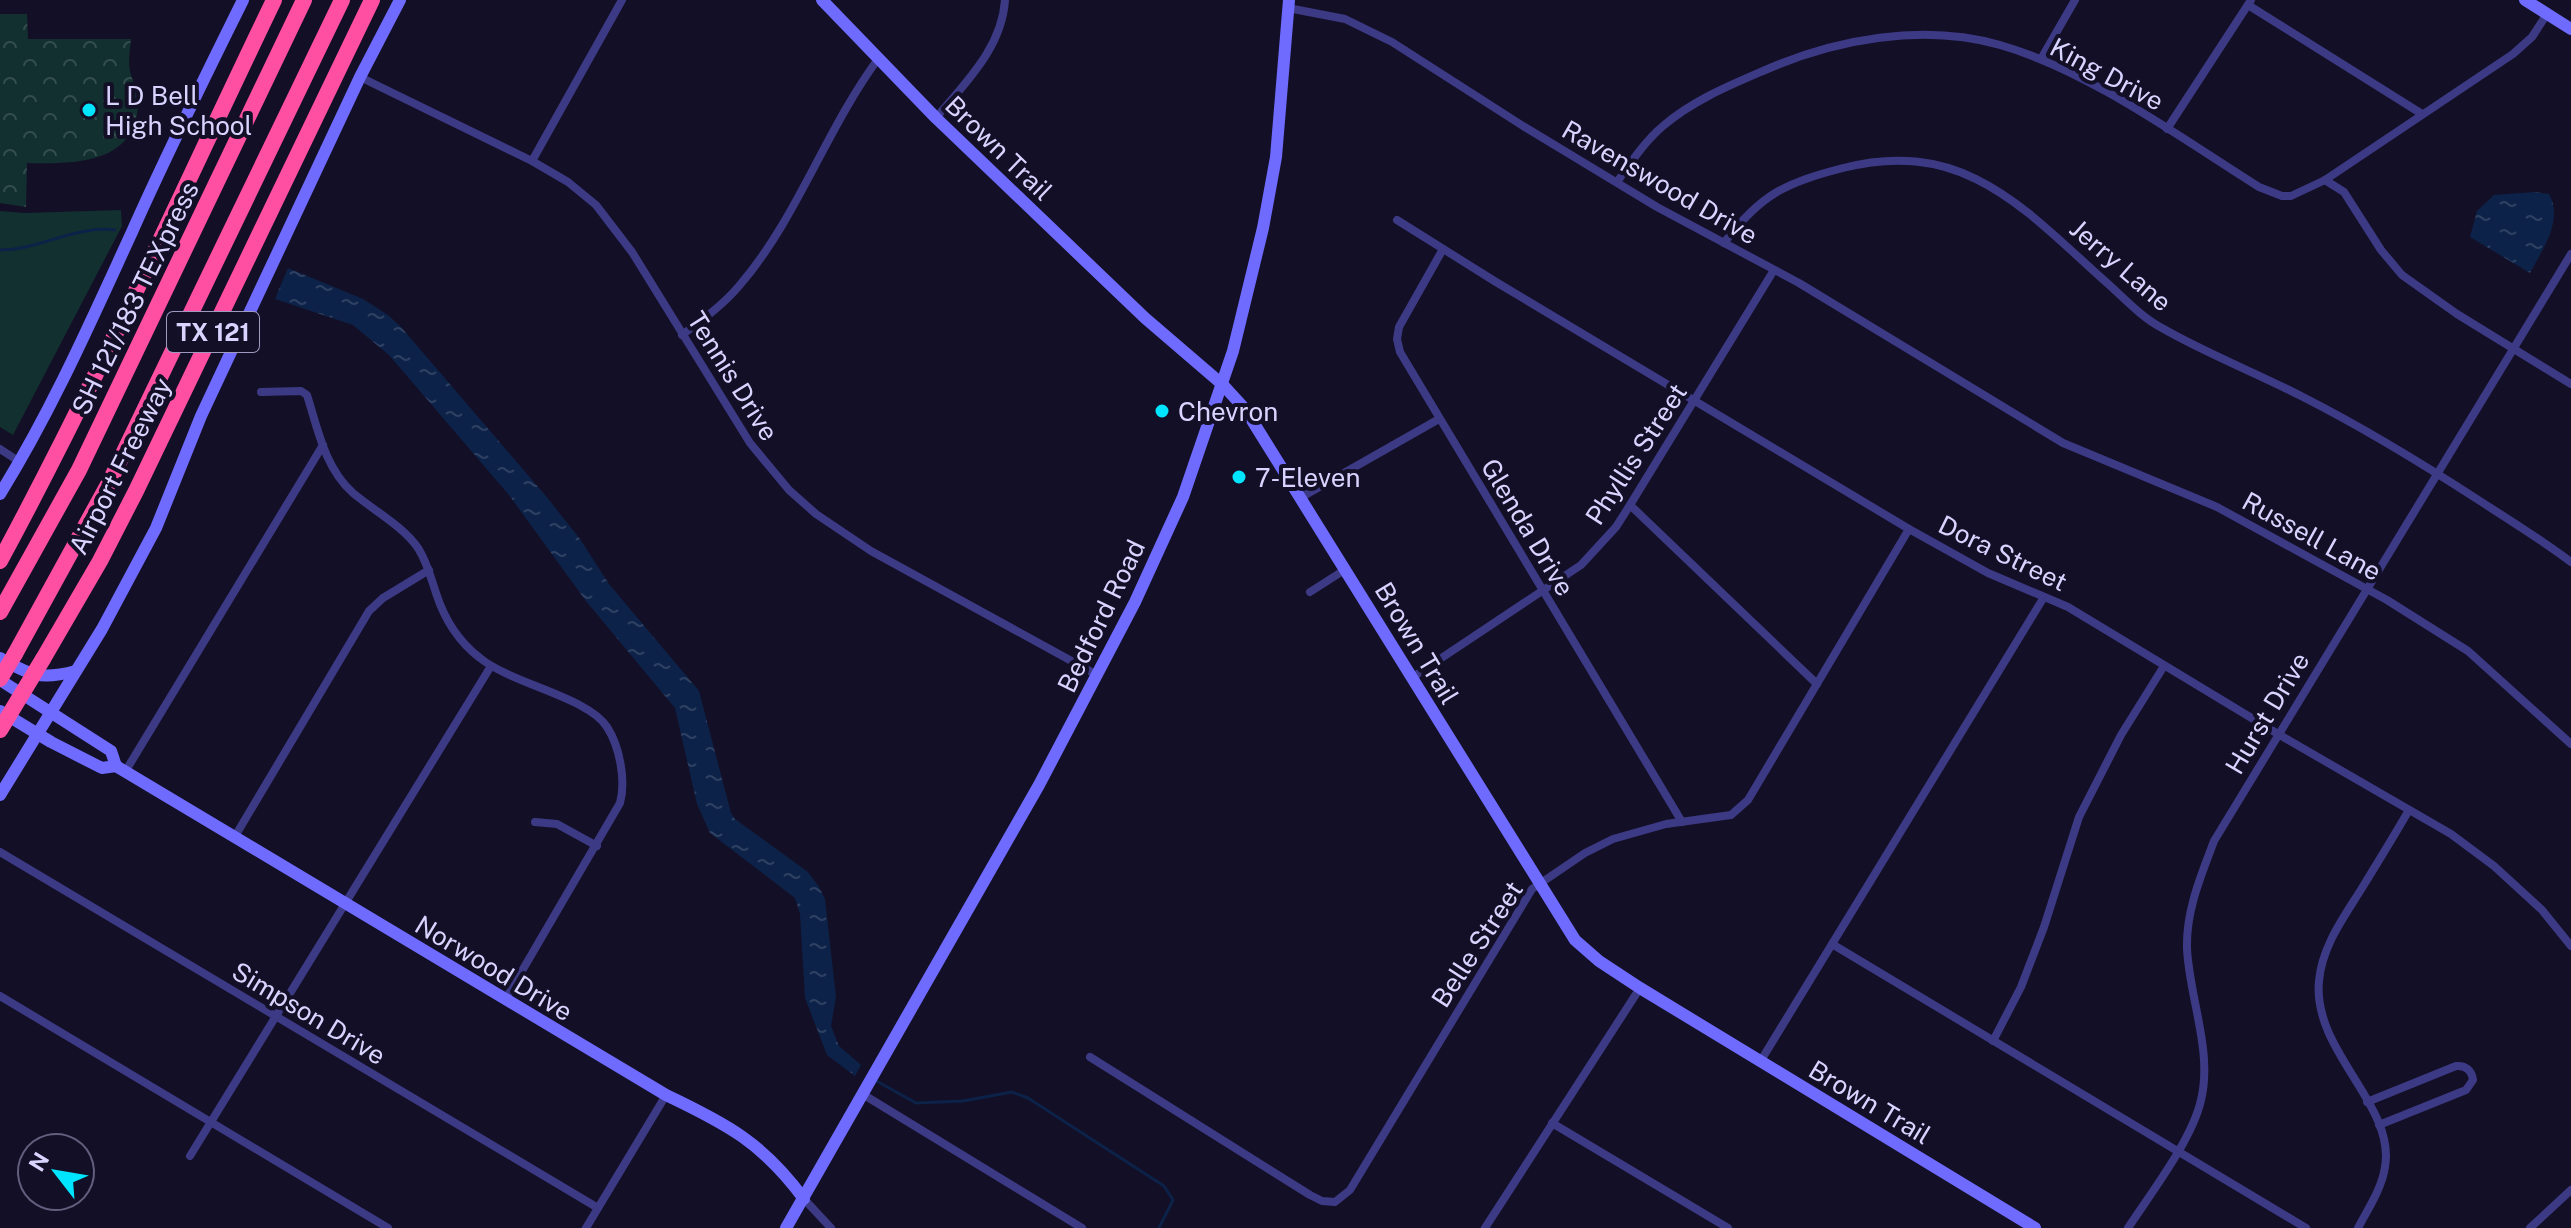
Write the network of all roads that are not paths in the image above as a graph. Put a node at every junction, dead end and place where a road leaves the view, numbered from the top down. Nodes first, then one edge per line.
1 (243, 0) edge
2 (274, 0) edge
3 (304, 0) edge
4 (342, 0) edge
5 (372, 0) edge
6 (400, 0) edge
7 (622, 0) edge
8 (822, 0) edge
9 (1005, 0) edge
10 (2075, 0) edge
11 (2525, 0) edge
12 (2249, 3) edge
13 (1289, 4) edge
14 (2547, 14) junction
15 (2571, 29) edge
16 (878, 59) junction
17 (2041, 59) junction
18 (360, 77) junction
19 (2422, 114) junction
20 (936, 118) junction
21 (2167, 129) junction
22 (532, 161) junction
23 (2325, 180) junction
24 (1617, 182) junction
25 (1397, 220) dead end
26 (1724, 243) junction
27 (1443, 249) junction
28 (2571, 254) edge
29 (1774, 270) junction
30 (682, 335) junction
31 (2513, 349) junction
32 (2571, 384) edge
33 (1223, 385) junction
34 (261, 392) dead end
35 (1695, 399) junction
36 (2005, 410) joint
37 (1439, 419) junction
38 (323, 445) junction
39 (0, 449) edge
40 (20, 462) junction
41 (2437, 473) junction
42 (0, 494) edge
43 (1300, 498) junction
44 (1630, 505) junction
45 (1909, 529) junction
46 (0, 561) edge
47 (2571, 562) edge
48 (1346, 569) junction
49 (429, 570) junction
50 (2366, 589) junction
51 (1544, 590) junction
52 (1310, 592) dead end
53 (2044, 597) junction
54 (0, 612) edge
55 (7, 656) edge
56 (491, 666) junction
57 (2164, 666) junction
58 (76, 671) junction
59 (1097, 675) junction
60 (1413, 677) junction
61 (0, 680) edge
62 (1817, 684) junction
63 (0, 711) edge
64 (51, 712) junction
65 (0, 730) edge
66 (37, 734) junction
67 (2278, 734) junction
68 (2571, 744) edge
69 (120, 769) junction
70 (0, 795) edge
71 (2409, 810) junction
72 (535, 822) dead end
73 (1682, 822) junction
74 (234, 838) junction
75 (597, 846) junction
76 (0, 852) edge
77 (1539, 884) junction
78 (344, 903) junction
79 (1832, 944) junction
80 (2571, 946) edge
81 (1640, 988) junction
82 (0, 996) edge
83 (505, 1000) junction
84 (275, 1016) junction
85 (1993, 1041) junction
86 (1090, 1057) dead end
87 (1760, 1062) junction
88 (867, 1090) junction
89 (666, 1095) junction
90 (2367, 1102) junction
91 (211, 1122) junction
92 (1552, 1123) junction
93 (2379, 1125) junction
94 (2177, 1151) junction
95 (190, 1156) dead end
96 (2571, 1190) edge
97 (804, 1199) junction
98 (598, 1208) junction
99 (2013, 1215) junction
100 (388, 1228) edge
101 (586, 1228) edge
102 (786, 1228) edge
103 (831, 1228) edge
104 (1082, 1228) edge
105 (1485, 1228) edge
106 (1728, 1228) edge
107 (2006, 1228) edge
108 (2035, 1228) edge
109 (2128, 1228) edge
110 (2306, 1228) edge
111 (2358, 1228) edge
112 (2530, 1228) edge

1 - 40 main road
2 - 46 highway, TX 121
3 - 54 highway, SH 121/183 TEXpress
4 - 55 highway
5 - 65 highway, Airport Freeway / TX 121, bridge
6 - 18 main road, Airport Freeway
7 - 22 street
8 - 16 main road, Brown Trail
9 - 20 street
10 - 17 street
11 - 14 main road
12 - 19 street
12 - 21 street
13 - 24 street, Ravenswood Drive
13 - 33 main road, Bedford Road
14 - 15 main road
14 - 19 street, King Drive
16 - 20 main road, Brown Trail
16 - 30 street
17 - 21 street, King Drive
17 - 24 street, King Drive
18 - 22 street, Tennis Drive
18 - 58 main road, Airport Freeway
19 - 23 street, King Drive
20 - 33 main road, Brown Trail
21 - 23 street, King Drive
22 - 30 street, Tennis Drive
23 - 31 street
24 - 26 street, Ravenswood Drive
25 - 27 street, Dora Street
26 - 29 street, Ravenswood Drive
26 - 41 street, Jerry Lane
27 - 35 street, Dora Street
27 - 37 street, Glenda Drive
28 - 31 street, Hurst Drive
29 - 35 street, Phyllis Street
29 - 36 street, Ravenswood Drive
30 - 59 street, Tennis Drive
31 - 32 street
31 - 41 street, Hurst Drive
33 - 43 main road, Brown Trail
33 - 59 main road, Bedford Road
34 - 38 street
35 - 44 street, Phyllis Street
35 - 45 street, Dora Street
36 - 50 street, Russell Lane
37 - 43 street
37 - 51 street, Glenda Drive
38 - 49 street
38 - 69 street
39 - 40 street
40 - 42 main road
41 - 47 street, Jerry Lane
41 - 50 street, Hurst Drive
43 - 48 main road, Brown Trail
44 - 51 street, Phyllis Street
44 - 62 street
45 - 53 street, Dora Street
45 - 62 street, Belle Street
48 - 52 street
48 - 60 main road, Brown Trail
49 - 56 street
49 - 74 street
50 - 67 street, Hurst Drive
50 - 68 street, Russell Lane
51 - 60 street, Phyllis Street
51 - 73 street, Glenda Drive
53 - 57 street, Dora Street
53 - 79 street
55 - 58 main road
55 - 61 highway, bridge
56 - 75 street
56 - 78 street
57 - 67 street, Dora Street
57 - 85 street
58 - 64 main road, Airport Freeway
59 - 88 main road, Bedford Road
60 - 77 main road, Brown Trail
61 - 64 main road, Norwood Drive
62 - 73 street, Belle Street
63 - 66 main road, Norwood Drive
64 - 66 main road, Airport Freeway
64 - 69 main road, Norwood Drive
66 - 69 main road, Norwood Drive
66 - 70 main road
67 - 71 street, Dora Street
67 - 94 street, Hurst Drive
69 - 74 main road, Norwood Drive
71 - 80 street, Dora Street
71 - 90 street
72 - 75 street
73 - 77 street, Belle Street
74 - 78 main road, Norwood Drive
75 - 83 street
76 - 84 street, Simpson Drive
77 - 81 main road, Brown Trail
77 - 86 street, Belle Street
78 - 83 main road, Norwood Drive
78 - 84 street
79 - 85 street
79 - 87 street
81 - 87 main road, Brown Trail
81 - 92 street
82 - 91 street
83 - 89 main road, Norwood Drive
84 - 91 street
84 - 98 street, Simpson Drive
85 - 94 street
87 - 99 main road, Brown Trail
88 - 97 main road, Bedford Road
88 - 104 street
89 - 97 main road, Norwood Drive
89 - 98 street
90 - 93 street
90 - 93 street
91 - 95 street
91 - 100 street
92 - 105 street
92 - 106 street
93 - 111 street
94 - 109 street, Hurst Drive
94 - 110 street
96 - 112 street
97 - 102 main road, Bedford Road
97 - 103 street, Norwood Drive
98 - 101 street
99 - 107 main road
99 - 108 main road, Brown Trail

